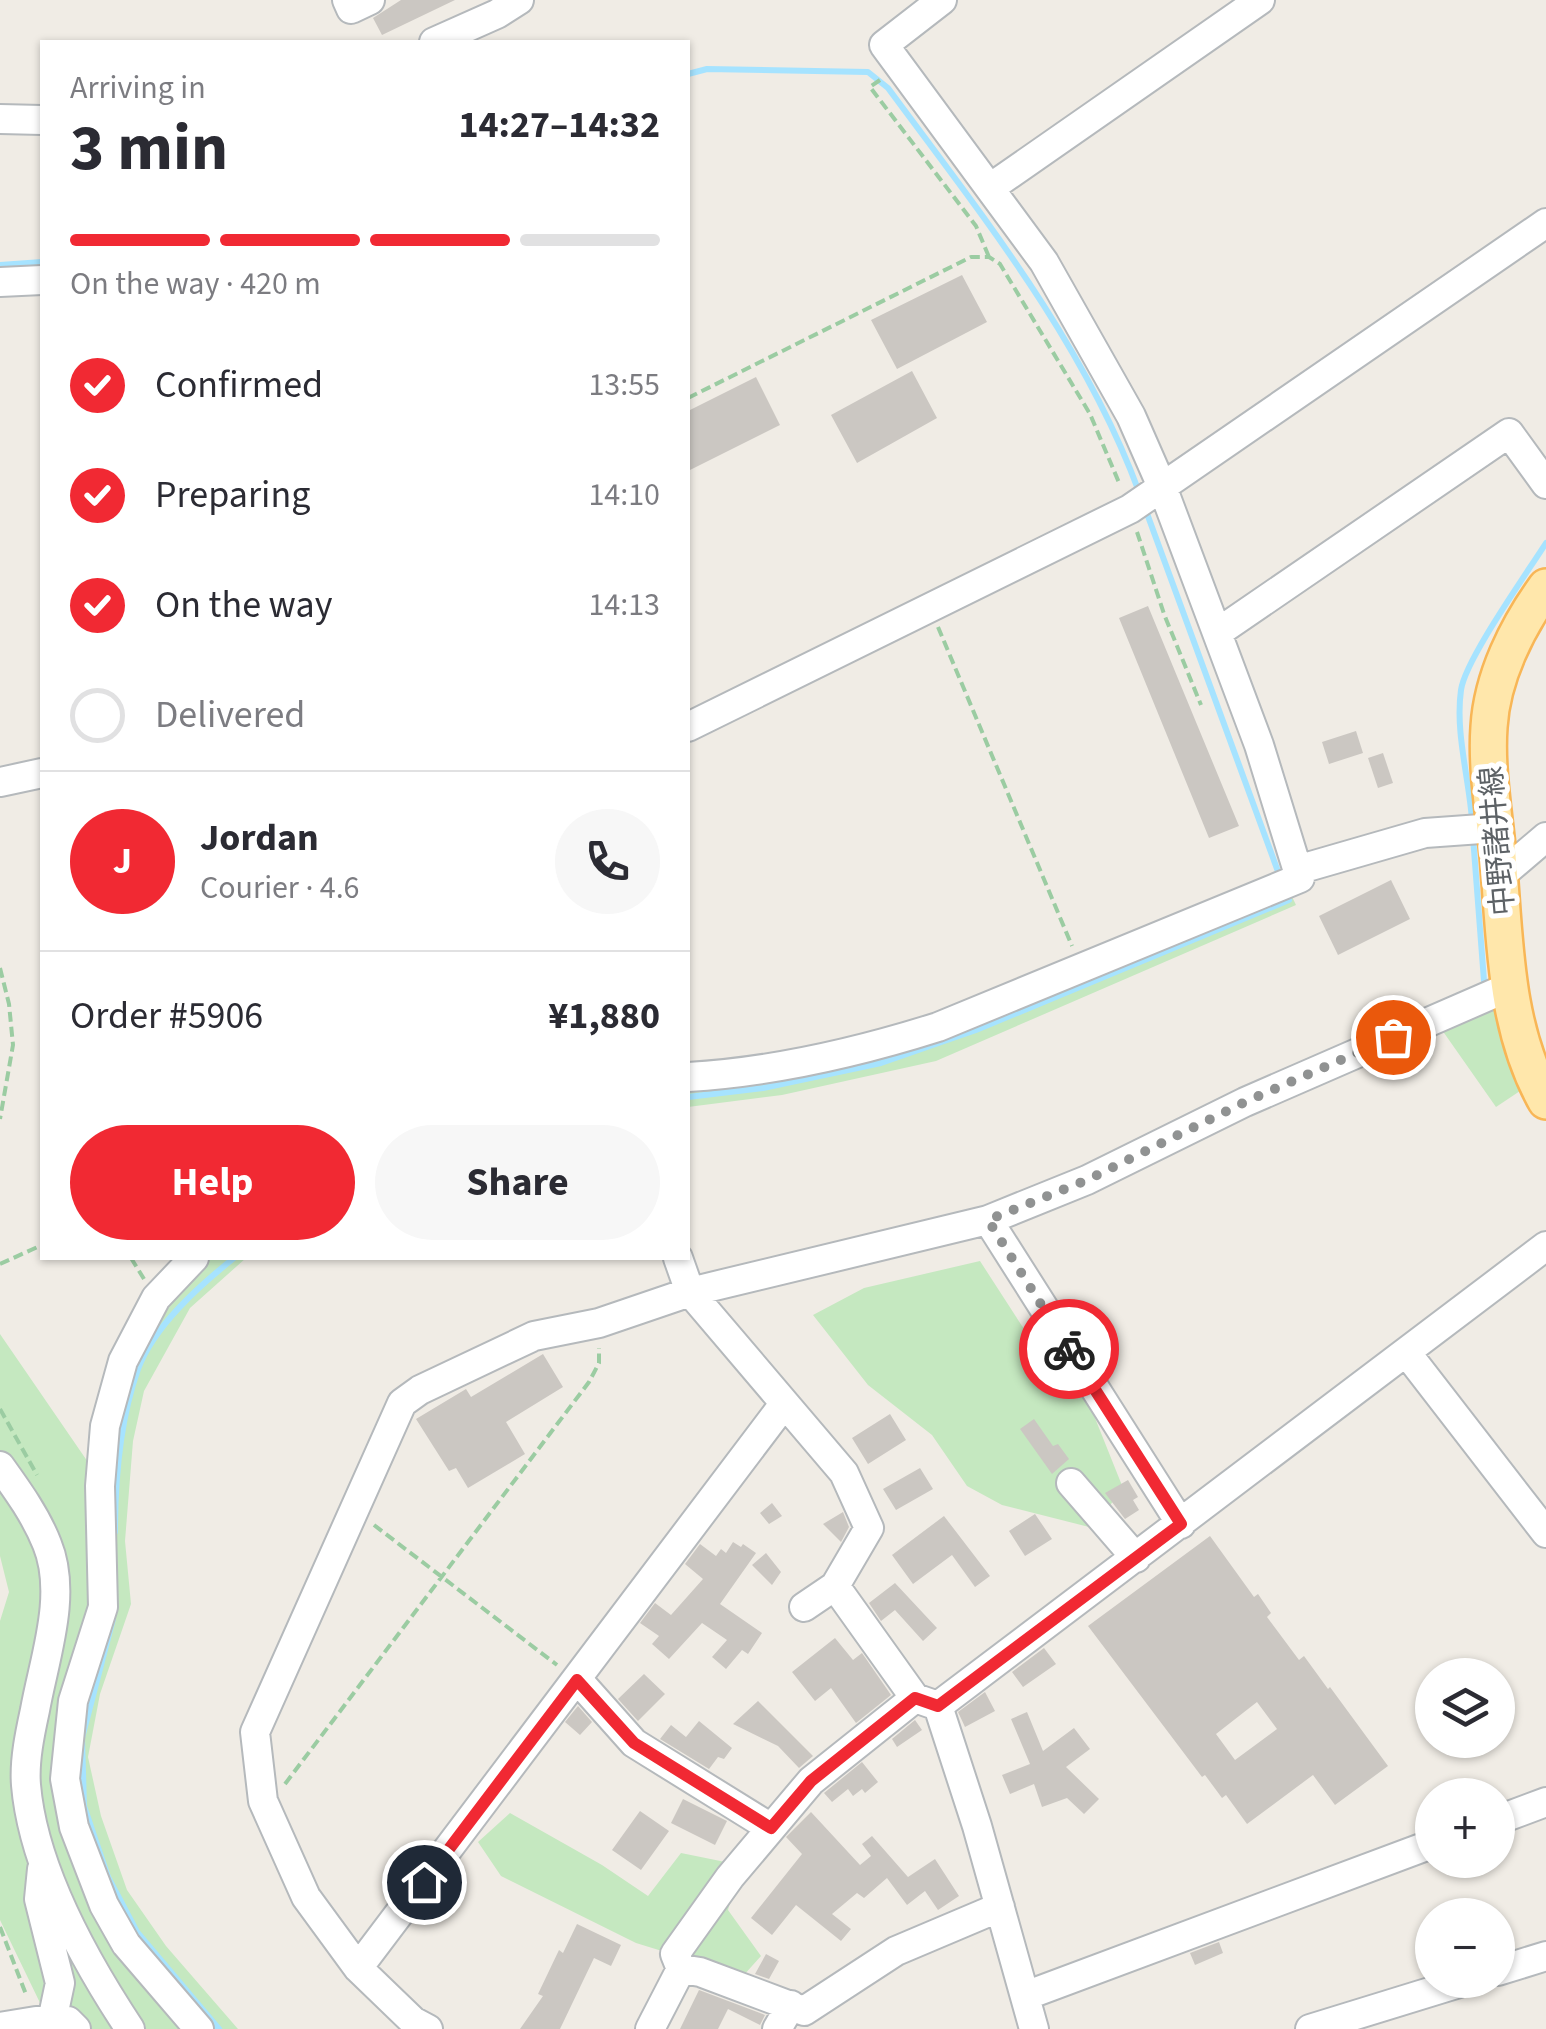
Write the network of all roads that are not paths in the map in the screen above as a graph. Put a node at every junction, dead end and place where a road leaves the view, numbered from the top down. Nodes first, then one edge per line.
1 (347, 0) edge
2 (370, 0) edge
3 (520, 0) edge
4 (942, 0) edge
5 (1260, 0) edge
6 (439, 40) edge
7 (0, 119) edge
8 (40, 120) edge
9 (990, 188) junction
10 (1546, 223) edge
11 (40, 280) edge
12 (0, 282) edge
13 (1546, 484) edge
14 (1163, 490) junction
15 (1546, 587) edge
16 (1217, 633) junction
17 (690, 725) edge
18 (40, 773) edge
19 (0, 782) edge
20 (1495, 828) junction
21 (1546, 837) edge
22 (1297, 870) junction
23 (1500, 876) junction
24 (1510, 987) junction
25 (690, 1077) edge
26 (1546, 1101) edge
27 (988, 1220) junction
28 (1546, 1246) edge
29 (192, 1260) edge
30 (679, 1260) edge
31 (690, 1292) junction
32 (1406, 1352) junction
33 (784, 1404) junction
34 (0, 1466) edge
35 (1070, 1484) dead end
36 (1181, 1524) junction
37 (1546, 1533) edge
38 (1136, 1558) junction
39 (835, 1586) junction
40 (804, 1607) dead end
41 (577, 1680) junction
42 (927, 1702) junction
43 (1546, 1802) edge
44 (1515, 1814) edge
45 (771, 1828) junction
46 (1415, 1850) edge
47 (44, 1858) junction
48 (1000, 1906) junction
49 (1546, 1956) edge
50 (1515, 1966) edge
51 (358, 1968) junction
52 (680, 1969) junction
53 (1025, 1996) junction
54 (1415, 1997) edge
55 (784, 2017) edge
56 (54, 2024) edge
57 (0, 2028) edge
58 (130, 2029) edge
59 (198, 2029) edge
60 (428, 2029) edge
61 (650, 2029) edge
62 (1034, 2029) edge
63 (1310, 2029) edge

1 - 2 street
3 - 6 street
4 - 9 street
5 - 9 street
7 - 8 street
9 - 14 street
10 - 14 street
11 - 12 street
13 - 16 street
14 - 16 street
14 - 17 street
15 - 20 main road, 中野諸井線
16 - 22 street
18 - 19 street
20 - 22 street
20 - 23 main road, 中野諸井線
21 - 23 street
22 - 25 street
23 - 24 main road, 中野諸井線
24 - 26 main road, 中野諸井線
24 - 27 street
27 - 31 street
27 - 36 street
28 - 32 street
29 - 59 street
30 - 31 street
31 - 33 street
31 - 51 street
32 - 36 street
32 - 37 street
33 - 39 street
33 - 41 street
34 - 47 street
35 - 38 street
36 - 38 street
38 - 42 street
39 - 40 street
39 - 42 street
41 - 45 street
41 - 51 street
42 - 45 street
42 - 48 street
43 - 44 street
45 - 52 street
46 - 53 street
47 - 56 street
47 - 58 street
48 - 53 street
48 - 55 street
49 - 50 street
51 - 60 street
52 - 55 street
52 - 61 street
53 - 62 street
54 - 63 street
56 - 57 street

